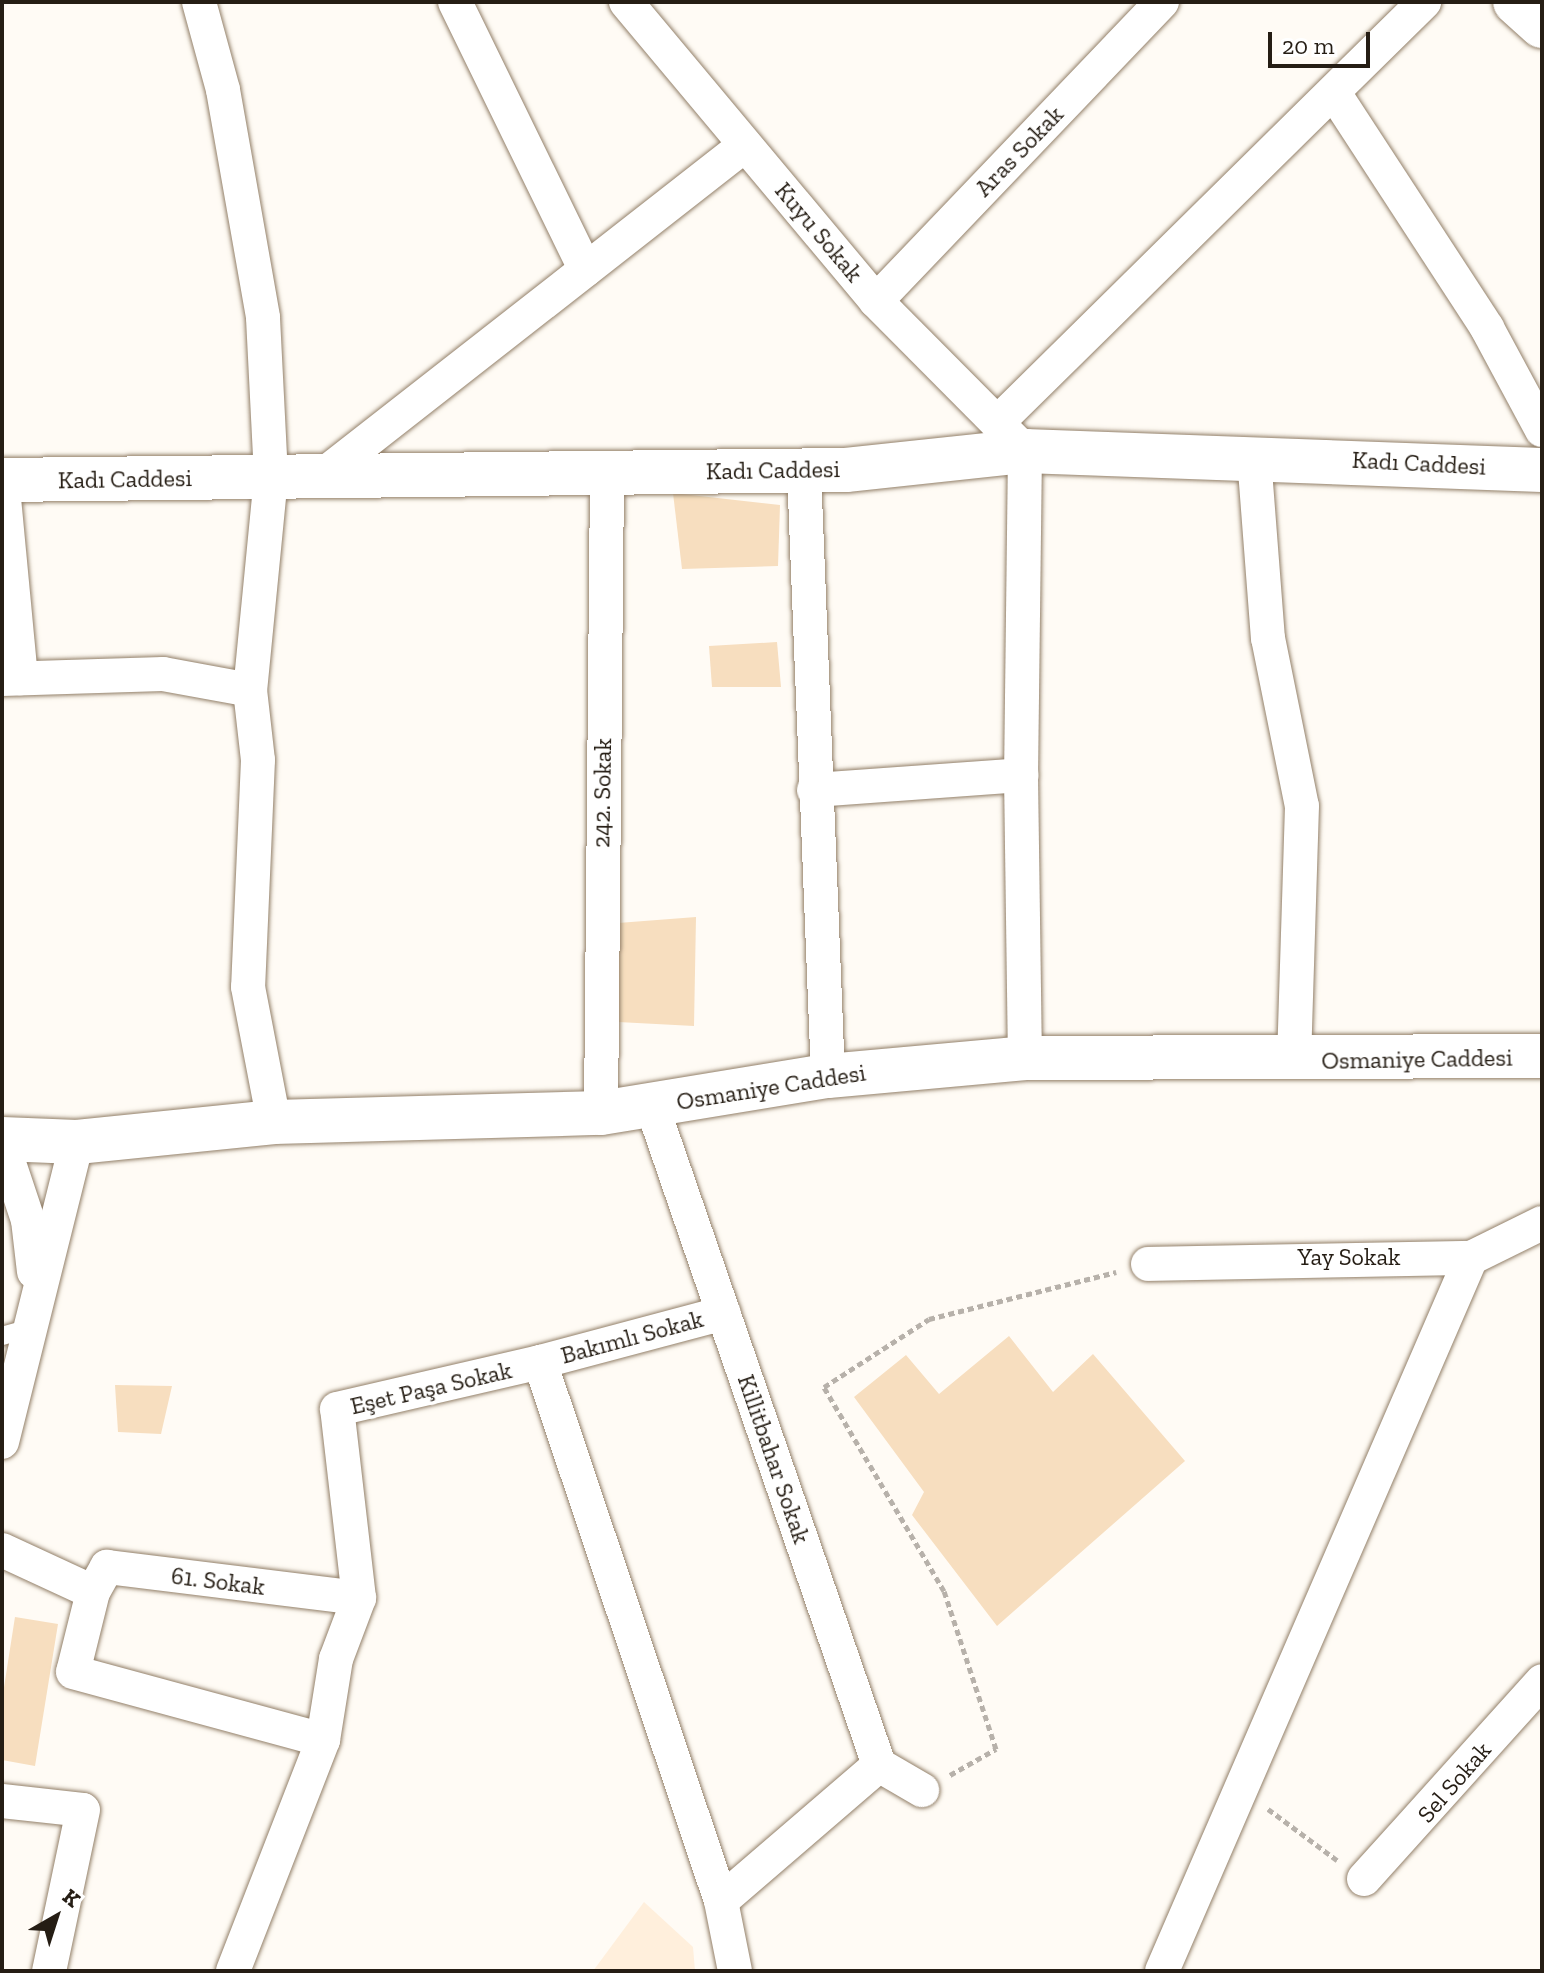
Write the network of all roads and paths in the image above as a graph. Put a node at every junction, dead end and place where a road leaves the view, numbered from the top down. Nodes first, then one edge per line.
1 (199, 2) edge
2 (455, 2) edge
3 (626, 2) edge
4 (1162, 2) edge
5 (1424, 2) edge
6 (1515, 2) edge
7 (1542, 26) edge
8 (1336, 96) junction
9 (745, 145) junction
10 (586, 270) junction
11 (876, 301) junction
12 (1542, 430) edge
13 (1011, 437) junction
14 (1254, 457) junction
15 (1542, 470) edge
16 (804, 471) junction
17 (607, 473) junction
18 (322, 476) junction
19 (271, 477) junction
20 (2, 479) edge
21 (11, 679) edge
22 (250, 690) junction
23 (1021, 775) junction
24 (814, 790) junction
25 (1542, 1056) edge
26 (1025, 1058) junction
27 (1294, 1062) junction
28 (828, 1076) junction
29 (652, 1106) junction
30 (601, 1113) junction
31 (274, 1122) junction
32 (2, 1141) edge
33 (77, 1142) junction
34 (1542, 1223) edge
35 (1471, 1258) junction
36 (1148, 1264) joint
37 (37, 1292) junction
38 (724, 1313) junction
39 (14, 1332) edge
40 (540, 1362) junction
41 (2, 1368) edge
42 (2, 1442) edge
43 (2, 1550) edge
44 (93, 1592) junction
45 (359, 1598) junction
46 (1542, 1681) edge
47 (323, 1740) junction
48 (879, 1765) junction
49 (922, 1790) joint
50 (1243, 1790) junction
51 (2, 1801) edge
52 (1364, 1879) joint
53 (721, 1901) junction
54 (49, 1971) edge
55 (233, 1971) edge
56 (735, 1971) edge
57 (1162, 1971) edge

1 - 19 street
2 - 10 street
3 - 9 street, Kuyu Sokak
4 - 11 street, Aras Sokak
5 - 8 street
6 - 7 street
8 - 12 street
8 - 13 street
9 - 10 street
9 - 11 street, Kuyu Sokak
10 - 18 street
11 - 13 street, Kuyu Sokak
13 - 14 street, Kadı Caddesi
13 - 16 street, Kadı Caddesi
13 - 23 street
14 - 15 street, Kadı Caddesi
14 - 27 street
16 - 17 street, Kadı Caddesi
16 - 24 street
17 - 18 street, Kadı Caddesi
17 - 30 street, 242. Sokak
18 - 19 street, Kadı Caddesi
19 - 20 street, Kadı Caddesi
19 - 22 street
20 - 21 street
21 - 22 street
22 - 31 street
23 - 24 street
23 - 26 street
24 - 28 street
25 - 27 street, Osmaniye Caddesi
26 - 27 street, Osmaniye Caddesi
26 - 28 street, Osmaniye Caddesi
28 - 29 street, Osmaniye Caddesi
29 - 30 street, Osmaniye Caddesi
29 - 38 street, Killitbahar Sokak
30 - 31 street, Osmaniye Caddesi
31 - 33 street, Osmaniye Caddesi
32 - 33 street, Osmaniye Caddesi
32 - 37 street
33 - 37 street
34 - 35 street, Yay Sokak
35 - 36 street, Yay Sokak
35 - 50 street
36 - 49 path
37 - 39 street
38 - 40 street, Bakımlı Sokak
38 - 48 street, Killitbahar Sokak
39 - 41 lane
39 - 42 street
40 - 45 street, Eşet Paşa Sokak
40 - 53 street, Eşet Paşa Sokak
43 - 44 street
44 - 45 street, 61. Sokak
44 - 47 street
45 - 47 street, Eşet Paşa Sokak
46 - 52 street, Sel Sokak
47 - 55 street, Eşet Paşa Sokak
48 - 49 street
48 - 53 street
50 - 52 path
50 - 57 street
51 - 54 street
53 - 56 street, Eşet Paşa Sokak

